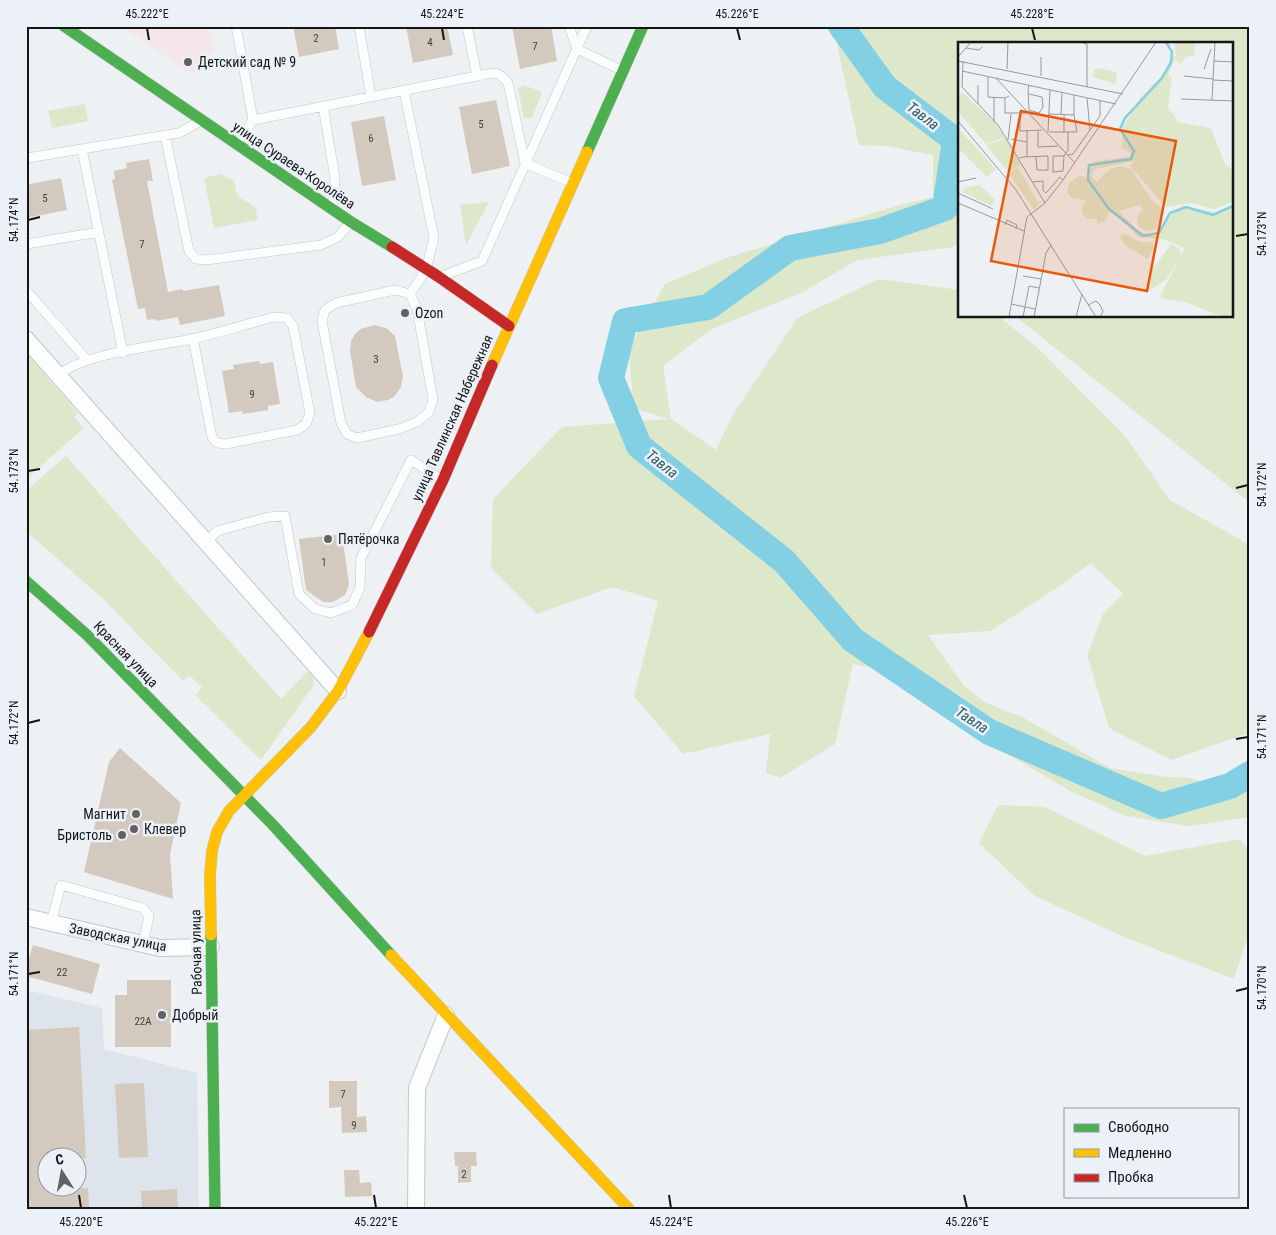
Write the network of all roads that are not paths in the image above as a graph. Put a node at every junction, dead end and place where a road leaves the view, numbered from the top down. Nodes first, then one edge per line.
1 (64, 26) edge
2 (236, 26) edge
3 (358, 26) edge
4 (467, 26) edge
5 (569, 26) edge
6 (588, 26) edge
7 (643, 26) edge
8 (577, 49) junction
9 (624, 71) junction
10 (477, 76) junction
11 (404, 91) junction
12 (372, 97) junction
13 (323, 106) junction
14 (253, 120) junction
15 (201, 121) junction
16 (165, 135) junction
17 (238, 144) junction
18 (82, 149) junction
19 (26, 157) edge
20 (525, 163) junction
21 (573, 183) junction
22 (333, 210) junction
23 (351, 222) junction
24 (99, 232) junction
25 (26, 244) edge
26 (426, 270) junction
27 (439, 277) junction
28 (26, 290) edge
29 (410, 294) junction
30 (509, 326) junction
31 (26, 338) edge
32 (193, 338) junction
33 (123, 352) junction
34 (87, 360) junction
35 (59, 375) junction
36 (442, 480) junction
37 (206, 542) junction
38 (26, 581) edge
39 (338, 691) junction
40 (244, 795) junction
41 (26, 917) edge
42 (51, 923) junction
43 (142, 944) junction
44 (211, 947) junction
45 (446, 1015) junction
46 (215, 1209) edge
47 (416, 1209) edge
48 (629, 1209) edge

1 - 15 street, улица Сураева-Королёва
2 - 14 lane
3 - 12 lane
4 - 10 lane
5 - 8 lane
6 - 8 lane
7 - 9 street, улица Тавлинская Набережная
8 - 9 lane
8 - 20 lane
9 - 21 street, улица Тавлинская Набережная
10 - 11 lane
10 - 20 lane
11 - 12 lane
11 - 26 lane
12 - 13 lane
13 - 14 lane
13 - 22 lane
14 - 17 lane
15 - 16 lane
15 - 17 street, улица Сураева-Королёва
16 - 18 lane
16 - 23 lane
17 - 22 street, улица Сураева-Королёва
18 - 19 lane
18 - 24 lane
20 - 21 lane
20 - 27 lane
21 - 30 street, улица Тавлинская Набережная
22 - 23 street, улица Сураева-Королёва
23 - 26 street, улица Сураева-Королёва
24 - 25 lane
24 - 33 lane
26 - 27 street, улица Сураева-Королёва
26 - 29 lane
27 - 30 street, улица Сураева-Королёва
28 - 34 lane
29 - 29 lane
30 - 36 street, улица Тавлинская Набережная
31 - 35 street
32 - 32 lane
32 - 33 lane
33 - 34 lane
34 - 35 lane
35 - 37 street
36 - 37 lane
36 - 39 street, улица Тавлинская Набережная
37 - 39 street
38 - 40 street, Красная улица
39 - 40 street, улица Тавлинская Набережная
40 - 44 street, Рабочая улица
40 - 45 street, Красная улица
41 - 42 street, Заводская улица
42 - 43 street, Заводская улица
42 - 43 lane
43 - 44 street, Заводская улица
44 - 46 street, Рабочая улица
45 - 47 street
45 - 48 street, Красная улица

